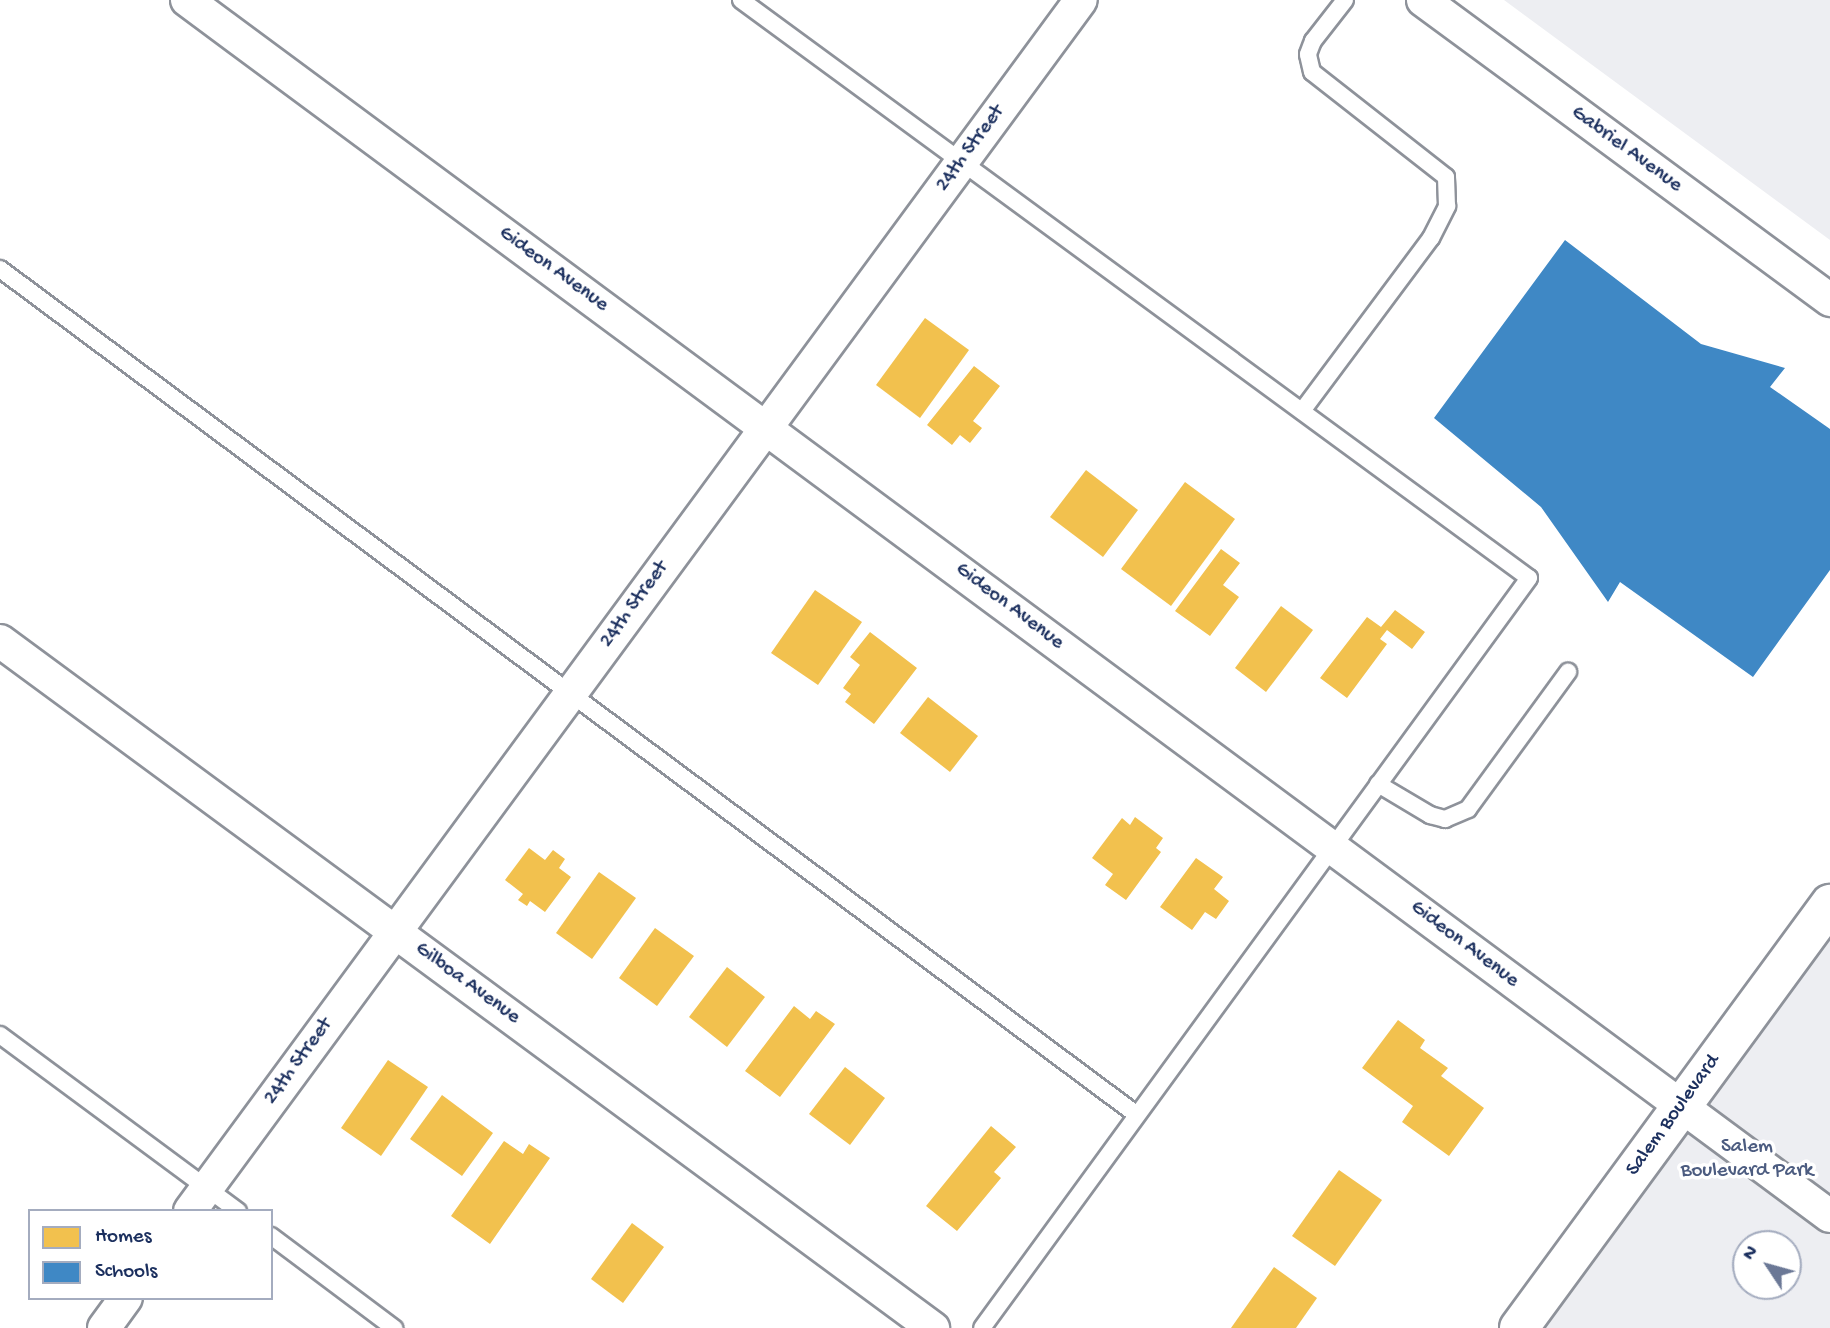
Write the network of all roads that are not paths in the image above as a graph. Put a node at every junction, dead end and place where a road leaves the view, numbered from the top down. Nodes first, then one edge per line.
1 (187, 0) edge
2 (741, 0) edge
3 (1081, 0) edge
4 (1345, 0) edge
5 (1423, 0) edge
6 (962, 161) junction
7 (0, 269) edge
8 (1830, 300) edge
9 (1302, 411) junction
10 (766, 427) junction
11 (0, 641) edge
12 (1568, 672) dead end
13 (570, 694) junction
14 (1378, 784) junction
15 (1332, 847) junction
16 (1830, 904) edge
17 (395, 932) junction
18 (0, 1035) edge
19 (1682, 1106) junction
20 (1137, 1115) junction
21 (199, 1199) edge
22 (232, 1209) edge
23 (1830, 1216) edge
24 (273, 1237) edge
25 (125, 1300) edge
26 (104, 1328) edge
27 (394, 1328) edge
28 (933, 1328) edge
29 (982, 1328) edge
30 (1519, 1328) edge

1 - 10 street, Gideon Avenue
2 - 6 lane
3 - 6 street, 24th Street
4 - 9 lane
5 - 8 street, Gabriel Avenue
6 - 9 lane
6 - 10 street, 24th Street
7 - 13 lane
9 - 14 lane
10 - 13 street, 24th Street
10 - 15 street, Gideon Avenue
11 - 17 street, Gilboa Avenue
12 - 14 lane
13 - 17 street, 24th Street
13 - 20 lane
14 - 15 lane
15 - 19 street, Gideon Avenue
15 - 20 lane
16 - 19 street, Salem Boulevard
17 - 21 street, 24th Street
17 - 28 street, Gilboa Avenue
18 - 21 lane
19 - 23 street, Gideon Avenue
19 - 30 street, Salem Boulevard
20 - 29 lane
21 - 22 lane
24 - 27 lane
25 - 26 street

